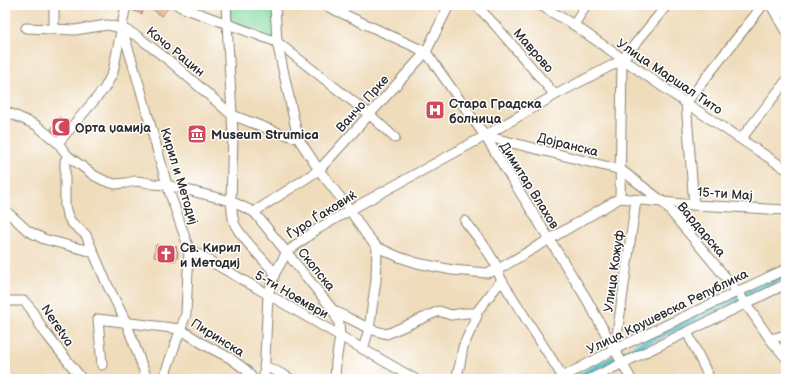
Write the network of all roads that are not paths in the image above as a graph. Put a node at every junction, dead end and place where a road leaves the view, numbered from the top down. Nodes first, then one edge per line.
1 (54, 5) edge
2 (126, 5) edge
3 (178, 5) edge
4 (226, 5) edge
5 (275, 5) edge
6 (324, 5) edge
7 (449, 5) edge
8 (476, 5) edge
9 (540, 5) edge
10 (586, 5) edge
11 (667, 5) edge
12 (763, 5) edge
13 (771, 5) edge
14 (781, 5) edge
15 (786, 14) edge
16 (227, 24) junction
17 (574, 25) junction
18 (26, 28) dead end
19 (122, 28) junction
20 (54, 29) junction
21 (786, 32) edge
22 (277, 42) junction
23 (426, 52) junction
24 (622, 60) junction
25 (786, 81) edge
26 (555, 95) junction
27 (686, 103) junction
28 (5, 111) edge
29 (369, 114) junction
30 (232, 115) junction
31 (485, 136) junction
32 (298, 138) junction
33 (395, 138) dead end
34 (740, 139) junction
35 (58, 142) junction
36 (68, 156) junction
37 (786, 169) edge
38 (319, 170) junction
39 (621, 170) junction
40 (167, 185) junction
41 (620, 198) junction
42 (636, 200) junction
43 (231, 201) junction
44 (662, 202) junction
45 (694, 205) junction
46 (5, 210) edge
47 (350, 210) junction
48 (786, 210) edge
49 (254, 212) junction
50 (465, 221) dead end
51 (549, 240) junction
52 (377, 247) junction
53 (189, 249) junction
54 (93, 252) junction
55 (287, 252) junction
56 (786, 268) edge
57 (497, 270) junction
58 (275, 273) junction
59 (502, 281) junction
60 (786, 284) edge
61 (738, 291) junction
62 (268, 295) junction
63 (5, 301) edge
64 (746, 303) junction
65 (333, 310) junction
66 (476, 313) junction
67 (126, 322) junction
68 (180, 329) junction
69 (369, 329) junction
70 (687, 332) junction
71 (786, 335) edge
72 (340, 337) junction
73 (770, 339) junction
74 (614, 347) junction
75 (364, 349) junction
76 (786, 358) edge
77 (623, 363) junction
78 (102, 365) dead end
79 (264, 366) junction
80 (561, 378) edge
81 (82, 379) edge
82 (148, 379) edge
83 (164, 379) edge
84 (253, 379) edge
85 (264, 379) edge
86 (292, 379) edge
87 (335, 379) edge
88 (415, 379) edge
89 (456, 379) edge
90 (590, 379) edge
91 (631, 379) edge
92 (710, 379) edge

1 - 20 street
2 - 19 street
3 - 16 street
4 - 16 street
5 - 22 street
6 - 23 street
7 - 23 street, Ванчо Прке
8 - 26 street, Маврово
9 - 17 street, Улица Маршал Тито
10 - 17 street
11 - 24 street
12 - 27 street
13 - 21 street
14 - 15 street
16 - 22 street
16 - 30 street
17 - 24 street, Улица Маршал Тито
18 - 20 street, Кочо Рацин
19 - 20 street, Кочо Рацин
19 - 30 street, Кочо Рацин
19 - 35 street
19 - 40 street, Кирил и Методиј
22 - 29 street
22 - 32 street
23 - 29 street, Ванчо Прке
23 - 31 street, Димитар Влахов
24 - 26 street, Ѓуро Ѓаковиќ
24 - 27 street, Улица Маршал Тито
24 - 39 street
25 - 34 street
26 - 31 street, Ѓуро Ѓаковиќ
27 - 34 street, Улица Маршал Тито
27 - 45 street
28 - 35 street, Скопска
29 - 33 street
29 - 38 street, Ванчо Прке
30 - 32 street, Кочо Рацин
30 - 43 street
31 - 39 street, Дојранска
31 - 47 street, Ѓуро Ѓаковиќ
31 - 51 street, Димитар Влахов
32 - 38 street
34 - 37 street, Улица Маршал Тито
35 - 36 street, Скопска
36 - 40 street, Скопска
36 - 54 street
38 - 47 street
38 - 49 street, Ванчо Прке
39 - 41 street
39 - 44 street, Вардарска
40 - 43 street, Скопска
40 - 53 street, Кирил и Методиј
41 - 42 street, 15-ти Мај
41 - 51 street
42 - 44 street, 15-ти Мај
42 - 74 street, Улица Кожуф
43 - 49 street, Скопска
43 - 58 street
44 - 45 street, 15-ти Мај
44 - 61 street, Вардарска
45 - 48 street, 15-ти Мај
46 - 54 street
47 - 52 street
47 - 55 street, Ѓуро Ѓаковиќ
49 - 55 street, Скопска
50 - 57 street
51 - 57 street
51 - 74 street, Димитар Влахов
52 - 57 street
52 - 69 street
53 - 62 street, 5-ти Ноември
53 - 68 street, Кирил и Методиј
54 - 67 street
55 - 58 street, Ѓуро Ѓаковиќ
55 - 65 street, Скопска
56 - 61 street, Улица Крушевска Република
57 - 59 street
58 - 62 street, Ѓуро Ѓаковиќ
59 - 66 street
59 - 80 street
60 - 64 street
61 - 64 street, Вардарска
61 - 74 street, Улица Крушевска Република
62 - 72 street, 5-ти Ноември
62 - 79 street, Ѓуро Ѓаковиќ
63 - 81 street, Neretva
64 - 70 street
64 - 73 street
65 - 69 street, Скопска
65 - 72 street
66 - 69 street, Скопска
66 - 89 street
67 - 68 street, Пиринска
67 - 78 street, Пиринска
67 - 82 street
68 - 83 street, Кирил и Методиј
68 - 84 street, Пиринска
69 - 75 street
70 - 77 street
70 - 92 street
71 - 73 street
72 - 75 street, 5-ти Ноември
72 - 87 street
73 - 76 street
74 - 77 street, Димитар Влахов
74 - 80 street, Улица Крушевска Република
75 - 88 street, 5-ти Ноември
77 - 90 street
77 - 91 street, Димитар Влахов
79 - 85 street, Ѓуро Ѓаковиќ
79 - 86 street

